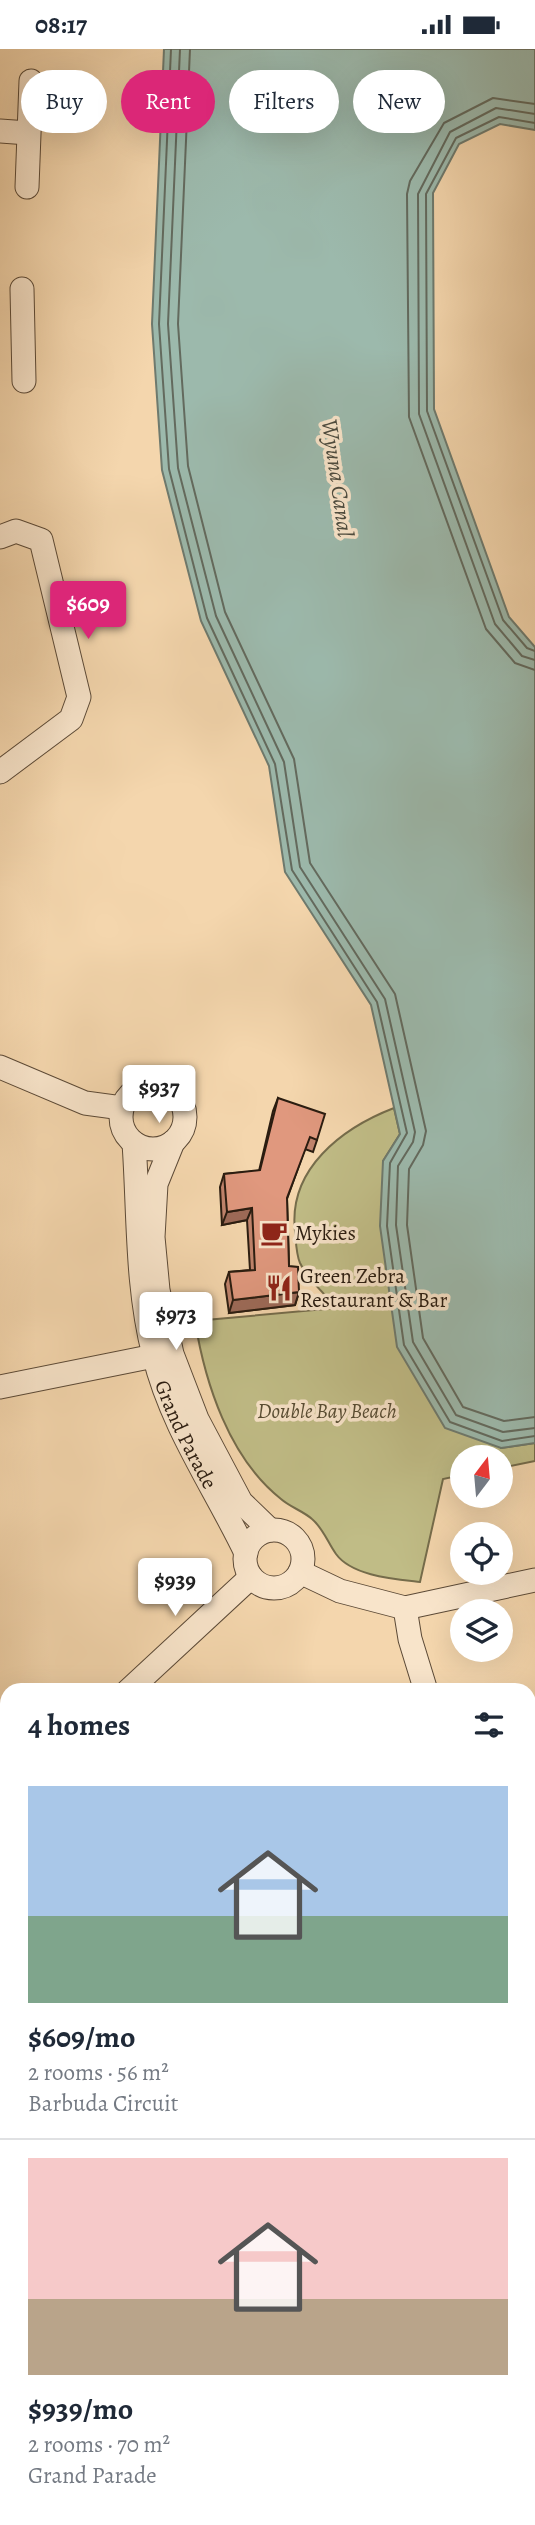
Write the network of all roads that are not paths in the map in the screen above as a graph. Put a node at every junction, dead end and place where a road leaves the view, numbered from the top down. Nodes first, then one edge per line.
1 (0, 131) edge
2 (21, 132) edge
3 (28, 133) edge
4 (27, 187) dead end
5 (22, 289) dead end
6 (10, 328) edge
7 (24, 381) dead end
8 (0, 537) edge
9 (0, 772) edge
10 (0, 1067) edge
11 (122, 1108) junction
12 (173, 1142) junction
13 (134, 1143) junction
14 (154, 1356) junction
15 (1, 1383) edge
16 (270, 1530) junction
17 (246, 1553) junction
18 (300, 1572) junction
19 (251, 1577) junction
20 (535, 1580) edge
21 (405, 1608) junction
22 (137, 1683) edge
23 (424, 1683) edge

1 - 2 street
3 - 4 street
5 - 6 street
6 - 7 street
8 - 9 street
10 - 11 street
11 - 12 street
11 - 13 street
12 - 13 street
12 - 16 street, Grand Parade
13 - 14 street, Grand Parade
14 - 15 street
14 - 17 street, Grand Parade
16 - 17 street
16 - 18 street
17 - 19 street
18 - 19 street
18 - 21 street
19 - 22 street
20 - 21 street
21 - 23 street

